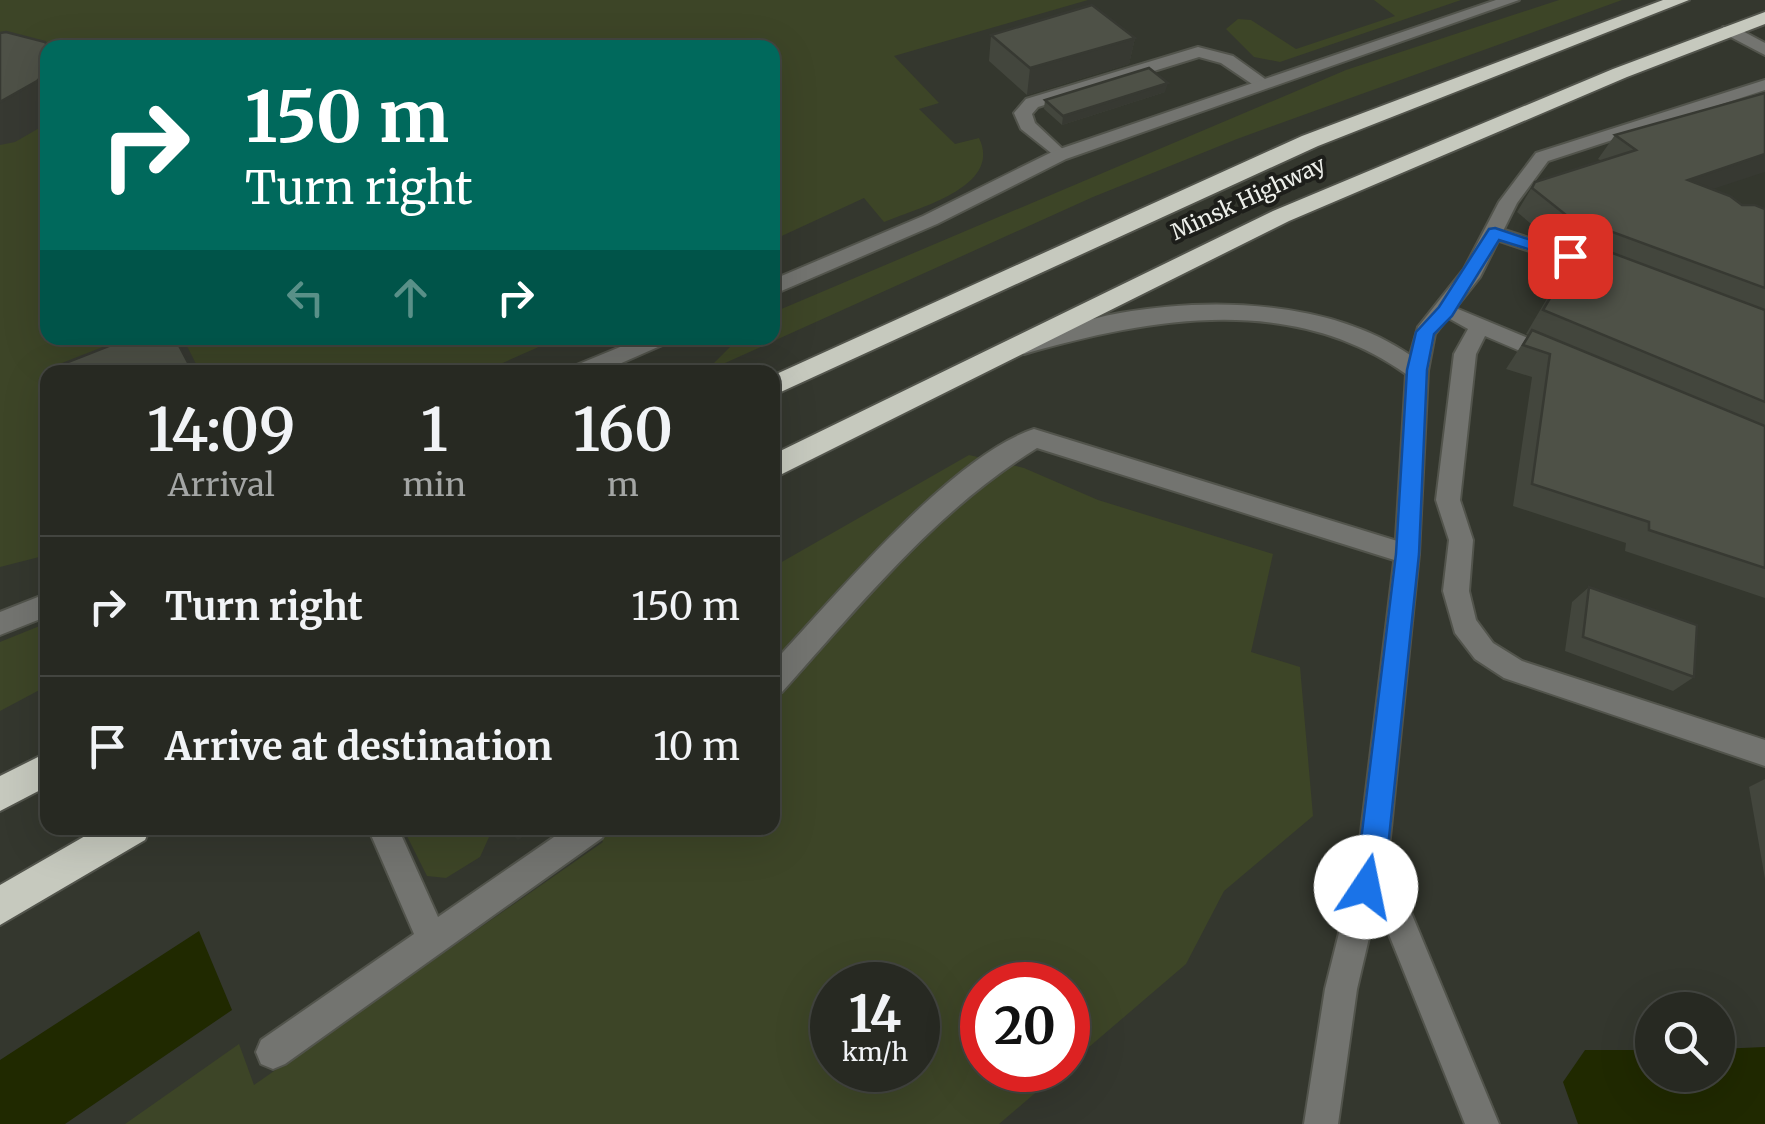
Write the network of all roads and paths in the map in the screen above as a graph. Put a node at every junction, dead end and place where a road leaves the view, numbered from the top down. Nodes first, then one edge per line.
1 (1511, 0) edge
2 (1680, 0) edge
3 (1765, 18) edge
4 (1729, 30) junction
5 (1765, 50) edge
6 (1264, 84) junction
7 (1765, 84) edge
8 (1060, 154) junction
9 (1495, 233) junction
10 (1624, 277) edge
11 (780, 285) edge
12 (1446, 311) junction
13 (1480, 325) junction
14 (1425, 332) junction
15 (1370, 339) junction
16 (644, 345) edge
17 (1006, 351) junction
18 (1569, 364) edge
19 (598, 365) edge
20 (1417, 370) junction
21 (780, 384) edge
22 (780, 464) edge
23 (1408, 554) junction
24 (40, 607) edge
25 (0, 624) edge
26 (780, 675) edge
27 (1765, 752) edge
28 (40, 772) edge
29 (0, 794) edge
30 (120, 835) edge
31 (385, 835) edge
32 (582, 835) edge
33 (1373, 857) junction
34 (0, 906) edge
35 (431, 936) junction
36 (273, 1052) dead end
37 (1321, 1124) edge
38 (1482, 1124) edge

1 - 6 street
2 - 21 highway, Minsk Highway
3 - 4 highway, Minsk Highway
4 - 5 street
4 - 17 highway, Minsk Highway
6 - 8 street
6 - 8 street
7 - 9 street
8 - 11 street
9 - 10 street
9 - 12 street
12 - 13 street
12 - 14 street
13 - 18 street
13 - 27 street
14 - 15 street
14 - 20 street
15 - 17 street
15 - 20 street
16 - 19 street
17 - 22 highway, Minsk Highway
20 - 23 street
23 - 26 street
23 - 33 street
24 - 25 street
28 - 29 highway
30 - 34 highway
31 - 35 street
32 - 35 street
33 - 37 street
33 - 38 street
35 - 36 street

